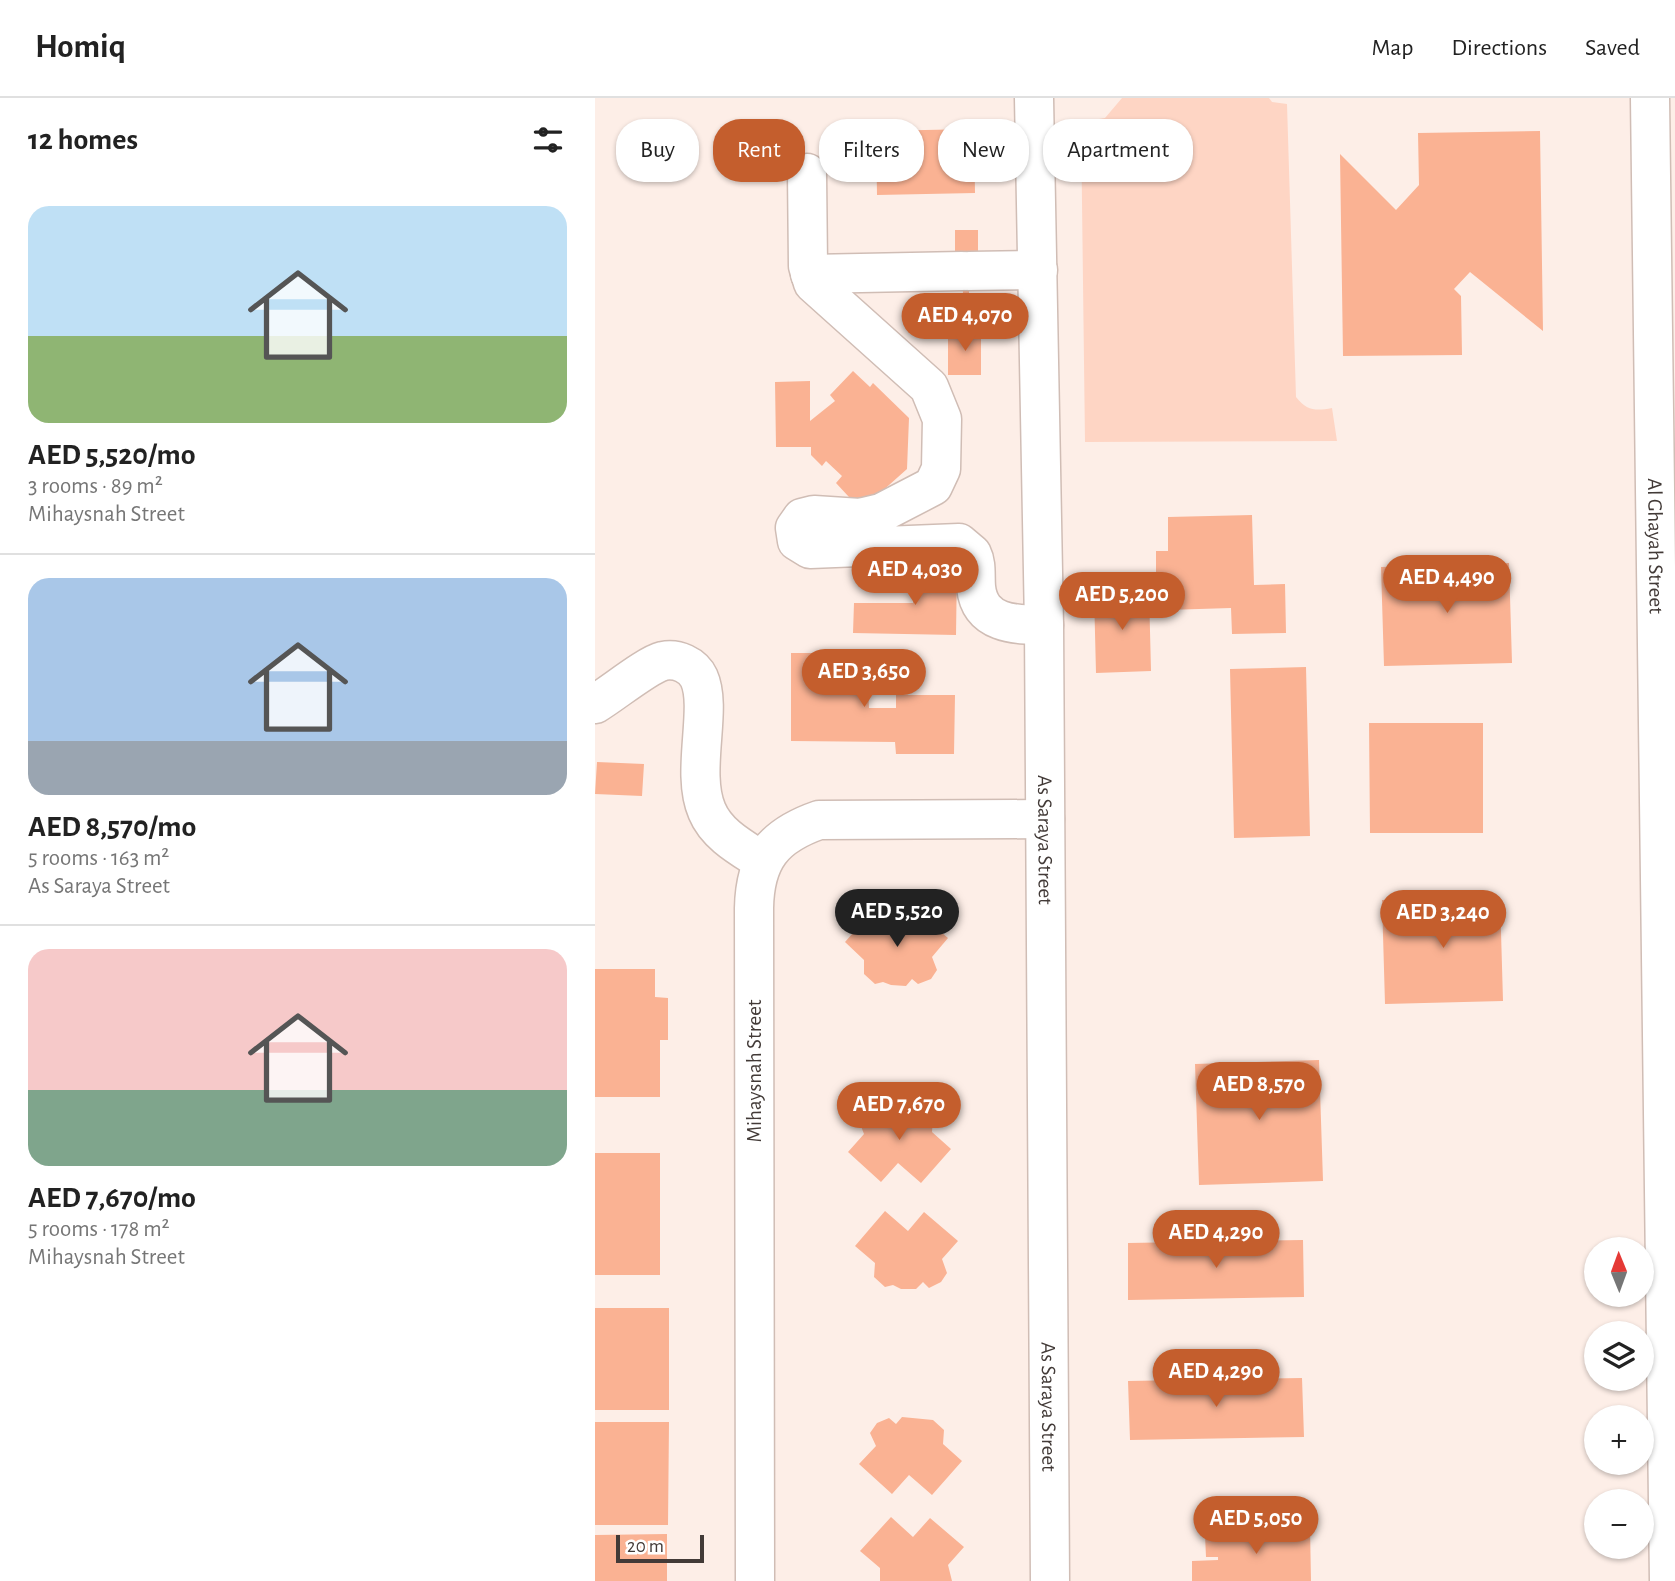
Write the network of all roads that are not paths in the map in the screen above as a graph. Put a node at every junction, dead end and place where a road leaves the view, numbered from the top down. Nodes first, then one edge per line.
1 (1034, 98) edge
2 (1650, 98) edge
3 (807, 173) dead end
4 (1038, 270) junction
5 (810, 274) junction
6 (1044, 625) junction
7 (595, 704) edge
8 (1045, 819) junction
9 (762, 861) junction
10 (755, 1581) edge
11 (1050, 1581) edge
12 (1669, 1581) edge

1 - 4 street, As Saraya Street
2 - 12 street, Al Ghayah Street
3 - 5 street
4 - 5 street
4 - 6 street, As Saraya Street
5 - 6 street
6 - 8 street, As Saraya Street
7 - 9 street
8 - 9 street, Mihaysnah Street
8 - 11 street, As Saraya Street
9 - 10 street, Mihaysnah Street

